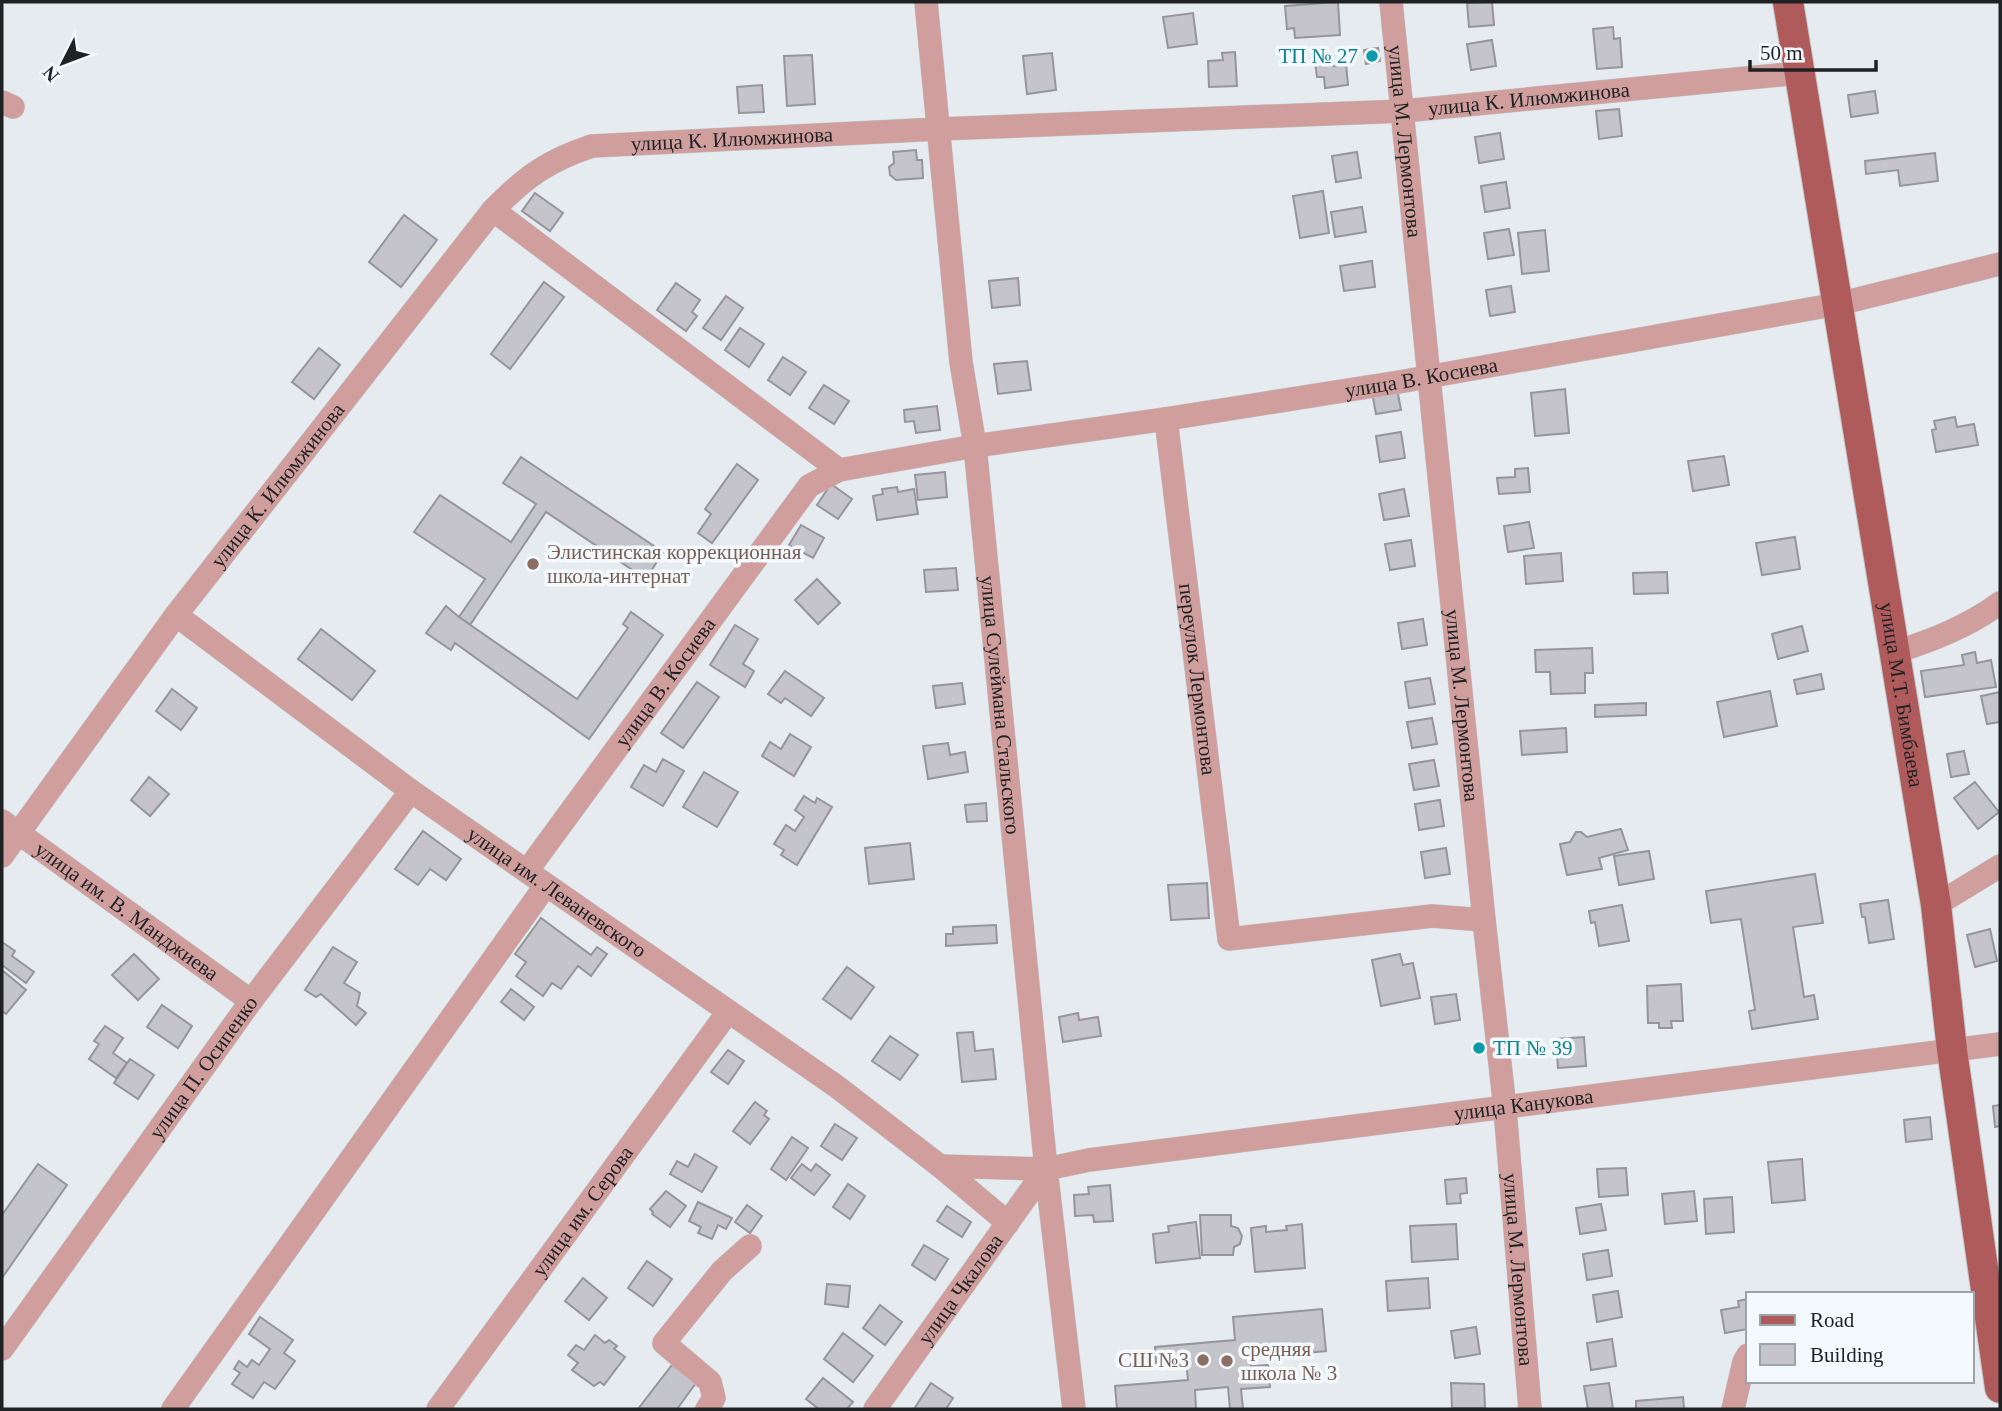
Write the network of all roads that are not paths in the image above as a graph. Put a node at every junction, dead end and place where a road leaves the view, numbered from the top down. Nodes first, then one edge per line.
1 (926, 2) edge
2 (1391, 2) edge
3 (1788, 2) edge
4 (1800, 73) junction
5 (1403, 111) junction
6 (939, 129) junction
7 (493, 210) junction
8 (2000, 264) edge
9 (1838, 304) junction
10 (1428, 377) junction
11 (1166, 419) junction
12 (975, 446) junction
13 (839, 470) junction
14 (2000, 603) edge
15 (176, 615) junction
16 (1896, 652) junction
17 (411, 791) junction
18 (10, 827) edge
19 (2, 856) edge
20 (2000, 866) edge
21 (537, 878) junction
22 (1936, 905) junction
23 (1484, 920) junction
24 (251, 1001) junction
25 (727, 1012) junction
26 (2000, 1044) edge
27 (1952, 1050) junction
28 (1505, 1109) junction
29 (940, 1166) junction
30 (1046, 1169) junction
31 (1008, 1223) junction
32 (750, 1246) dead end
33 (1995, 1304) edge
34 (2, 1349) edge
35 (1746, 1358) edge
36 (2000, 1388) edge
37 (173, 1409) edge
38 (438, 1409) edge
39 (707, 1409) edge
40 (875, 1409) edge
41 (1073, 1409) edge
42 (1530, 1409) edge
43 (1733, 1409) edge

1 - 6 street, улица Сулеймана Стальского
2 - 5 street, улица М. Лермонтова
3 - 4 main road, улица М.Т. Бимбаева
4 - 5 street, улица К. Илюмжинова
4 - 9 main road, улица М.Т. Бимбаева
5 - 6 street, улица К. Илюмжинова
5 - 10 street, улица М. Лермонтова
6 - 7 street, улица К. Илюмжинова
6 - 12 street, улица Сулеймана Стальского
7 - 13 street
7 - 15 street, улица К. Илюмжинова
8 - 9 street, улица В. Косиева
9 - 10 street, улица В. Косиева
9 - 16 main road, улица М.Т. Бимбаева
10 - 11 street, улица В. Косиева
10 - 23 street, улица М. Лермонтова
11 - 12 street, улица В. Косиева
11 - 23 street, переулок Лермонтова
12 - 13 street, улица В. Косиева
12 - 30 street, улица Сулеймана Стальского
13 - 21 street, улица В. Косиева
14 - 16 street
15 - 17 street, улица им. Леваневского
15 - 18 street, улица К. Илюмжинова
16 - 22 main road, улица М.Т. Бимбаева
17 - 21 street, улица им. Леваневского
17 - 24 street, улица П. Осипенко
18 - 19 street, улица К. Илюмжинова
18 - 24 street, улица им. В. Манджиева
20 - 22 street
21 - 25 street, улица им. Леваневского
21 - 37 street
22 - 27 main road, улица М.Т. Бимбаева
23 - 28 street, улица М. Лермонтова
24 - 34 street, улица П. Осипенко
25 - 29 street, улица им. Леваневского
25 - 38 street, улица им. Серова
26 - 27 street, улица Канукова
27 - 28 street, улица Канукова
27 - 33 main road, улица М.Т. Бимбаева
28 - 30 street, улица Канукова
28 - 42 street, улица М. Лермонтова
29 - 30 street
29 - 31 street, улица им. Леваневского
30 - 31 street, улица Чкалова
30 - 41 street, улица Сулеймана Стальского
31 - 40 street, улица Чкалова
32 - 39 street
33 - 36 main road, улица М.Т. Бимбаева
35 - 43 street

